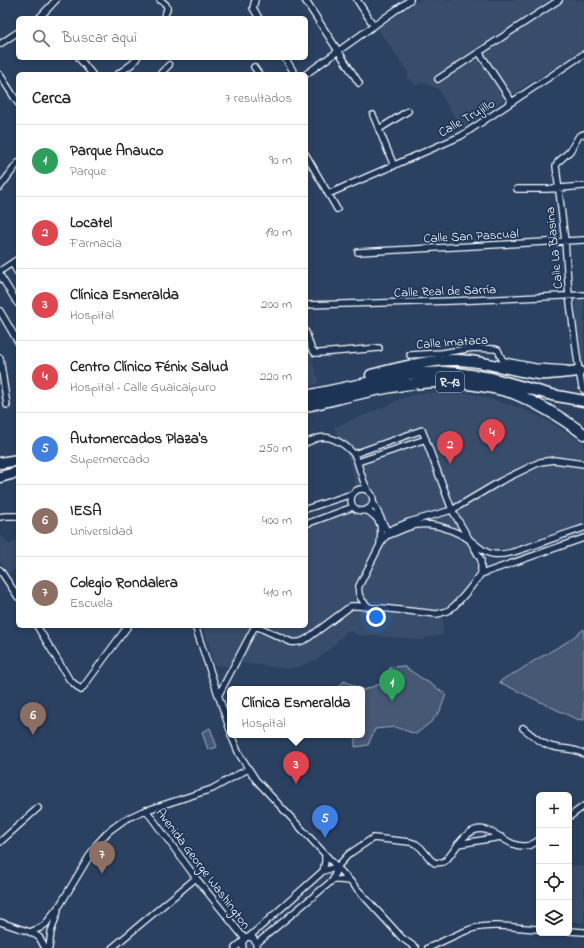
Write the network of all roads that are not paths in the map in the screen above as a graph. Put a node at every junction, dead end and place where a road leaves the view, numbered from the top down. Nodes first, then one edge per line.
1 (56, 0) edge
2 (160, 0) edge
3 (255, 0) edge
4 (305, 0) edge
5 (356, 0) edge
6 (410, 0) edge
7 (559, 0) edge
8 (43, 16) edge
9 (164, 16) edge
10 (258, 16) edge
11 (374, 26) junction
12 (16, 33) edge
13 (0, 44) edge
14 (338, 51) junction
15 (479, 52) junction
16 (584, 54) edge
17 (81, 60) edge
18 (135, 60) edge
19 (286, 60) edge
20 (170, 65) dead end
21 (254, 68) dead end
22 (90, 72) edge
23 (121, 72) edge
24 (162, 72) edge
25 (257, 72) edge
26 (294, 72) edge
27 (308, 73) edge
28 (0, 75) edge
29 (438, 79) dead end
30 (359, 83) dead end
31 (16, 100) edge
32 (512, 102) junction
33 (408, 111) dead end
34 (373, 115) dead end
35 (379, 129) junction
36 (584, 134) edge
37 (308, 159) edge
38 (16, 166) edge
39 (394, 166) junction
40 (0, 186) edge
41 (584, 186) edge
42 (558, 188) junction
43 (517, 189) dead end
44 (328, 194) junction
45 (337, 209) dead end
46 (584, 240) edge
47 (565, 242) junction
48 (358, 252) dead end
49 (16, 260) edge
50 (12, 263) junction
51 (16, 270) edge
52 (0, 271) edge
53 (0, 275) edge
54 (584, 294) edge
55 (569, 296) junction
56 (16, 301) edge
57 (308, 306) edge
58 (0, 311) edge
59 (308, 338) edge
60 (16, 339) edge
61 (379, 348) dead end
62 (410, 355) dead end
63 (0, 358) edge
64 (582, 370) edge
65 (348, 386) junction
66 (584, 390) edge
67 (308, 396) edge
68 (584, 401) edge
69 (7, 405) dead end
70 (308, 406) edge
71 (584, 434) edge
72 (426, 439) junction
73 (308, 441) edge
74 (354, 454) junction
75 (16, 460) edge
76 (358, 462) junction
77 (0, 463) edge
78 (584, 464) edge
79 (16, 473) edge
80 (0, 477) edge
81 (362, 478) junction
82 (368, 491) junction
83 (355, 492) junction
84 (373, 502) junction
85 (353, 507) junction
86 (308, 508) edge
87 (366, 510) junction
88 (452, 510) junction
89 (16, 516) edge
90 (0, 517) edge
91 (308, 523) edge
92 (584, 528) edge
93 (387, 534) junction
94 (584, 538) edge
95 (469, 540) junction
96 (380, 545) junction
97 (0, 570) edge
98 (481, 574) junction
99 (16, 594) edge
100 (369, 607) junction
101 (38, 628) edge
102 (127, 628) edge
103 (196, 628) edge
104 (255, 628) edge
105 (260, 628) edge
106 (218, 696) junction
107 (227, 722) edge
108 (523, 728) dead end
109 (233, 738) edge
110 (584, 754) edge
111 (248, 769) junction
112 (584, 806) edge
113 (38, 808) dead end
114 (146, 810) junction
115 (572, 815) edge
116 (501, 837) junction
117 (536, 841) edge
118 (0, 842) edge
119 (458, 844) junction
120 (325, 855) junction
121 (337, 867) junction
122 (323, 871) junction
123 (196, 878) junction
124 (333, 880) junction
125 (350, 881) junction
126 (60, 905) junction
127 (0, 922) edge
128 (536, 929) edge
129 (572, 931) edge
130 (30, 932) junction
131 (584, 932) edge
132 (245, 942) edge
133 (256, 946) edge
134 (45, 948) edge
135 (49, 948) edge
136 (112, 948) edge
137 (236, 948) edge
138 (416, 948) edge
139 (428, 948) edge

1 - 8 street
2 - 9 street
3 - 10 street
4 - 14 street
5 - 11 street
6 - 11 street
7 - 15 street
11 - 14 street
12 - 13 street
14 - 27 street
14 - 30 street
15 - 29 street
15 - 32 street
16 - 32 street, Calle Trujillo
17 - 22 street
18 - 23 street
19 - 26 street
20 - 24 street
21 - 25 street
28 - 31 street
32 - 39 street, Calle Trujillo
33 - 35 street
34 - 35 street
35 - 39 street
36 - 42 street, Calle La Blasina
37 - 44 street
38 - 40 street
39 - 44 street, Calle Trujillo
41 - 42 street
42 - 43 street
42 - 47 street, Calle La Blasina
44 - 45 street
46 - 47 street, Calle San Pascual
47 - 48 street, Calle San Pascual
47 - 55 street, Calle La Blasina
49 - 50 street
50 - 51 street
50 - 52 street
53 - 56 street
54 - 55 street, Calle Real de Sarría
55 - 57 street, Calle Real de Sarría
55 - 64 street, Calle La Blasina
58 - 60 street
59 - 61 street
62 - 64 street, Calle Imataca
63 - 69 street
64 - 65 highway, R-13
64 - 66 street, Calle La Blasina
65 - 67 highway, R-13
65 - 68 highway, R-13
70 - 71 highway, R-13
72 - 74 street
72 - 76 street
72 - 88 street
73 - 74 street
74 - 76 street
75 - 77 highway
76 - 81 street
78 - 88 street
79 - 80 highway
81 - 82 street
81 - 83 street
82 - 83 street
82 - 84 street
83 - 85 street
83 - 86 street
84 - 87 street
84 - 93 street
85 - 87 street
85 - 91 street
87 - 96 street
88 - 93 street
88 - 95 street
89 - 90 street
92 - 95 street
93 - 95 street
93 - 96 street
94 - 98 street
95 - 98 street
96 - 100 street
97 - 99 street
98 - 100 street
100 - 105 street
101 - 102 street
103 - 106 street
104 - 106 street
106 - 107 street
108 - 110 street
109 - 111 street
111 - 114 street
111 - 120 street
112 - 115 street
113 - 118 street
114 - 123 street, Avenida George Washington
114 - 126 street
116 - 117 street
116 - 119 street
116 - 119 street
119 - 121 street
120 - 121 street
120 - 122 street
121 - 122 street
121 - 124 street
121 - 125 street
122 - 132 street
123 - 132 street, Avenida George Washington
123 - 136 street
124 - 125 street
124 - 133 street
125 - 138 street
126 - 130 street
126 - 135 street
127 - 130 street
128 - 139 street
129 - 131 street
130 - 134 street
132 - 133 street, Avenida George Washington
132 - 137 street

